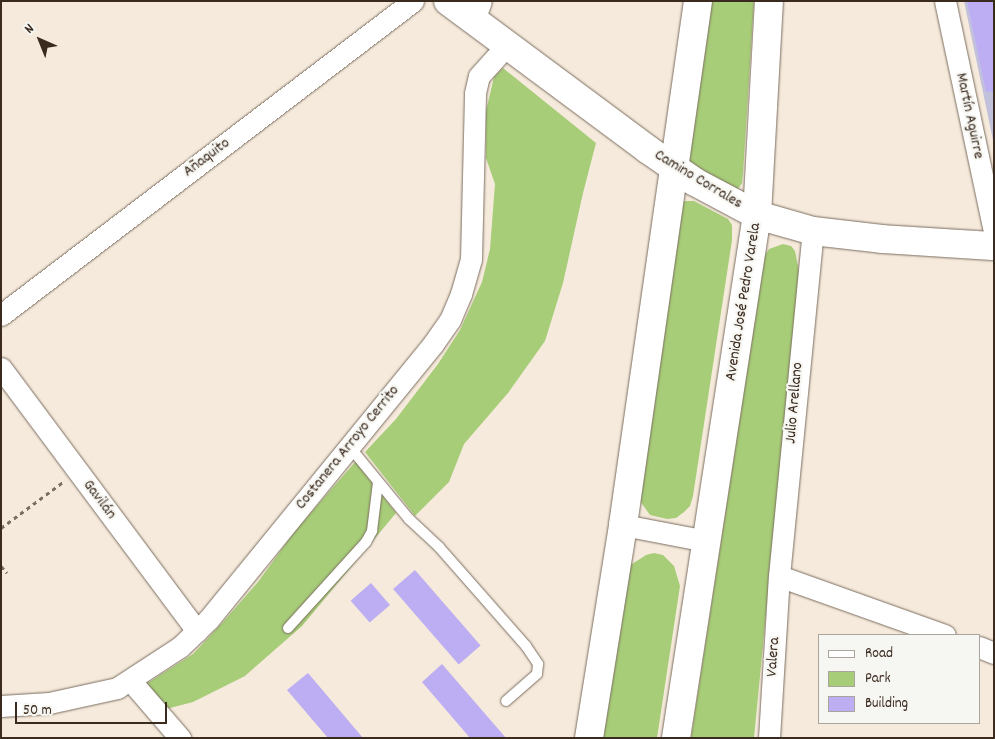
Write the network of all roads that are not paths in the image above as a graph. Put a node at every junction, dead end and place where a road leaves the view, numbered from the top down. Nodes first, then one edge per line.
1 (413, 1) edge
2 (448, 1) edge
3 (698, 1) edge
4 (769, 1) edge
5 (945, 1) edge
6 (477, 10) edge
7 (507, 45) junction
8 (676, 168) junction
9 (757, 215) junction
10 (813, 231) junction
11 (994, 231) edge
12 (994, 246) edge
13 (1, 316) edge
14 (1, 368) edge
15 (348, 446) junction
16 (378, 482) junction
17 (623, 526) junction
18 (707, 541) junction
19 (779, 576) junction
20 (288, 628) dead end
21 (197, 631) junction
22 (942, 634) edge
23 (980, 647) edge
24 (994, 653) edge
25 (130, 680) junction
26 (506, 701) dead end
27 (1, 706) edge
28 (180, 738) edge
29 (589, 738) edge
30 (676, 738) edge
31 (768, 738) edge

1 - 13 street, Añaquito
2 - 6 street, Camino Corrales
3 - 8 street
4 - 9 street, Avenida José Pedro Varela
5 - 11 street, Martín Aguirre
6 - 7 street, Camino Corrales
7 - 8 street, Camino Corrales
7 - 15 street, Costanera Arroyo Cerrito
8 - 9 street, Camino Corrales
8 - 17 street
9 - 10 street, Camino Corrales
9 - 18 street, Avenida José Pedro Varela
10 - 12 street, Camino Corrales
10 - 19 street, Julio Arellano
14 - 21 street, Gavilán
15 - 16 lane
15 - 21 street, Costanera Arroyo Cerrito
16 - 20 lane
16 - 26 lane
17 - 18 street
17 - 29 street
18 - 30 street, Avenida José Pedro Varela
19 - 22 street
19 - 31 street, Valera
21 - 25 street, Costanera Arroyo Cerrito
23 - 24 street
25 - 27 street, Costanera Arroyo Cerrito
25 - 28 street

